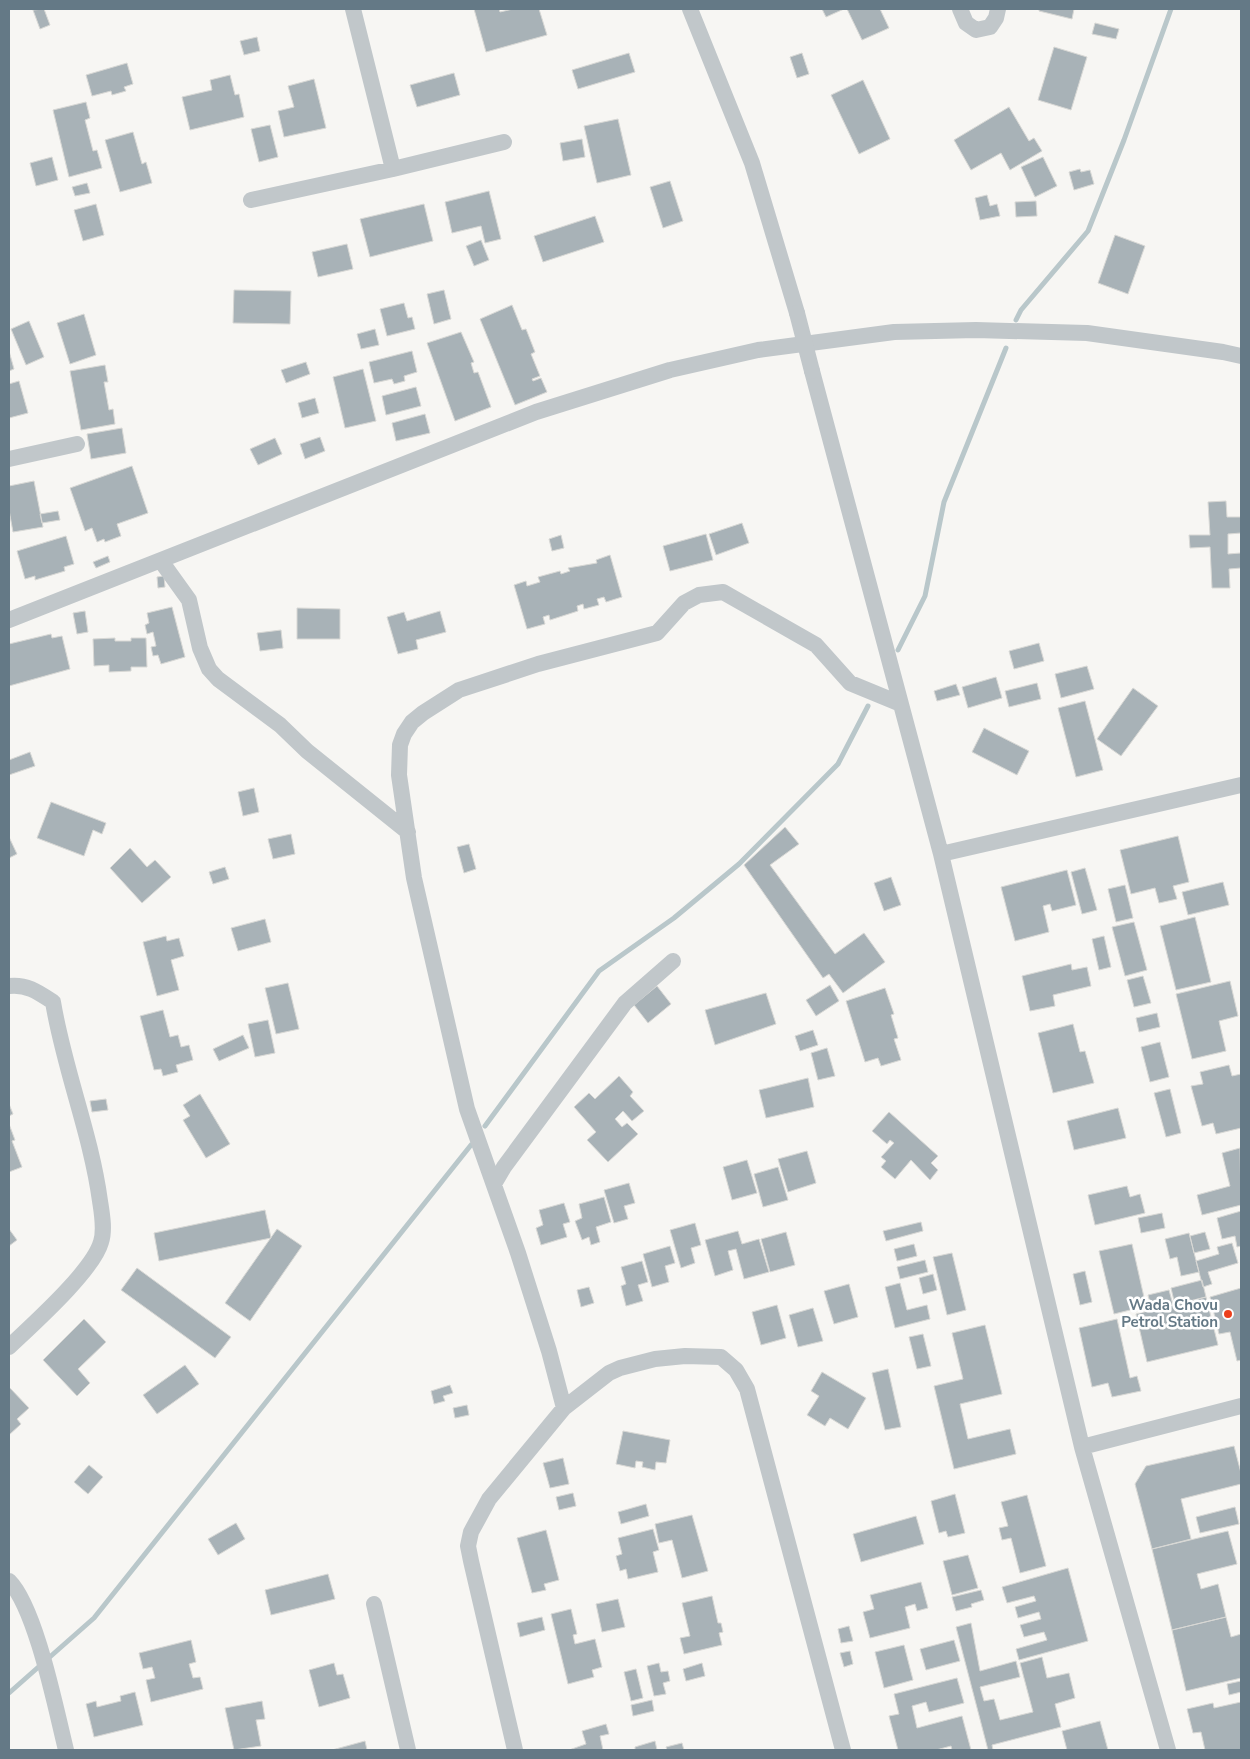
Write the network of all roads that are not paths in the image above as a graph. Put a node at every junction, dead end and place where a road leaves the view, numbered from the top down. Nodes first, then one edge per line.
1 (353, 9) edge
2 (690, 9) edge
3 (960, 9) edge
4 (998, 9) edge
5 (504, 142) dead end
6 (393, 169) junction
7 (251, 200) dead end
8 (1241, 356) edge
9 (77, 444) dead end
10 (9, 459) edge
11 (161, 561) junction
12 (9, 620) edge
13 (901, 704) junction
14 (1241, 785) edge
15 (408, 832) junction
16 (941, 854) junction
17 (673, 961) dead end
18 (9, 986) edge
19 (494, 1184) junction
20 (9, 1347) edge
21 (1241, 1406) edge
22 (564, 1408) junction
23 (1082, 1447) junction
24 (9, 1581) edge
25 (374, 1604) dead end
26 (66, 1750) edge
27 (408, 1750) edge
28 (515, 1750) edge
29 (843, 1750) edge
30 (1168, 1750) edge

1 - 6 street
2 - 13 street, bridge
3 - 4 street
5 - 6 street
6 - 7 street
8 - 11 street
9 - 10 street
11 - 12 street
11 - 15 street
13 - 15 street
13 - 16 street
14 - 16 street
15 - 19 street
16 - 23 street
17 - 19 street
18 - 20 street
19 - 22 street
21 - 23 street
22 - 28 street
22 - 29 street
23 - 30 street
24 - 26 street
25 - 27 street

